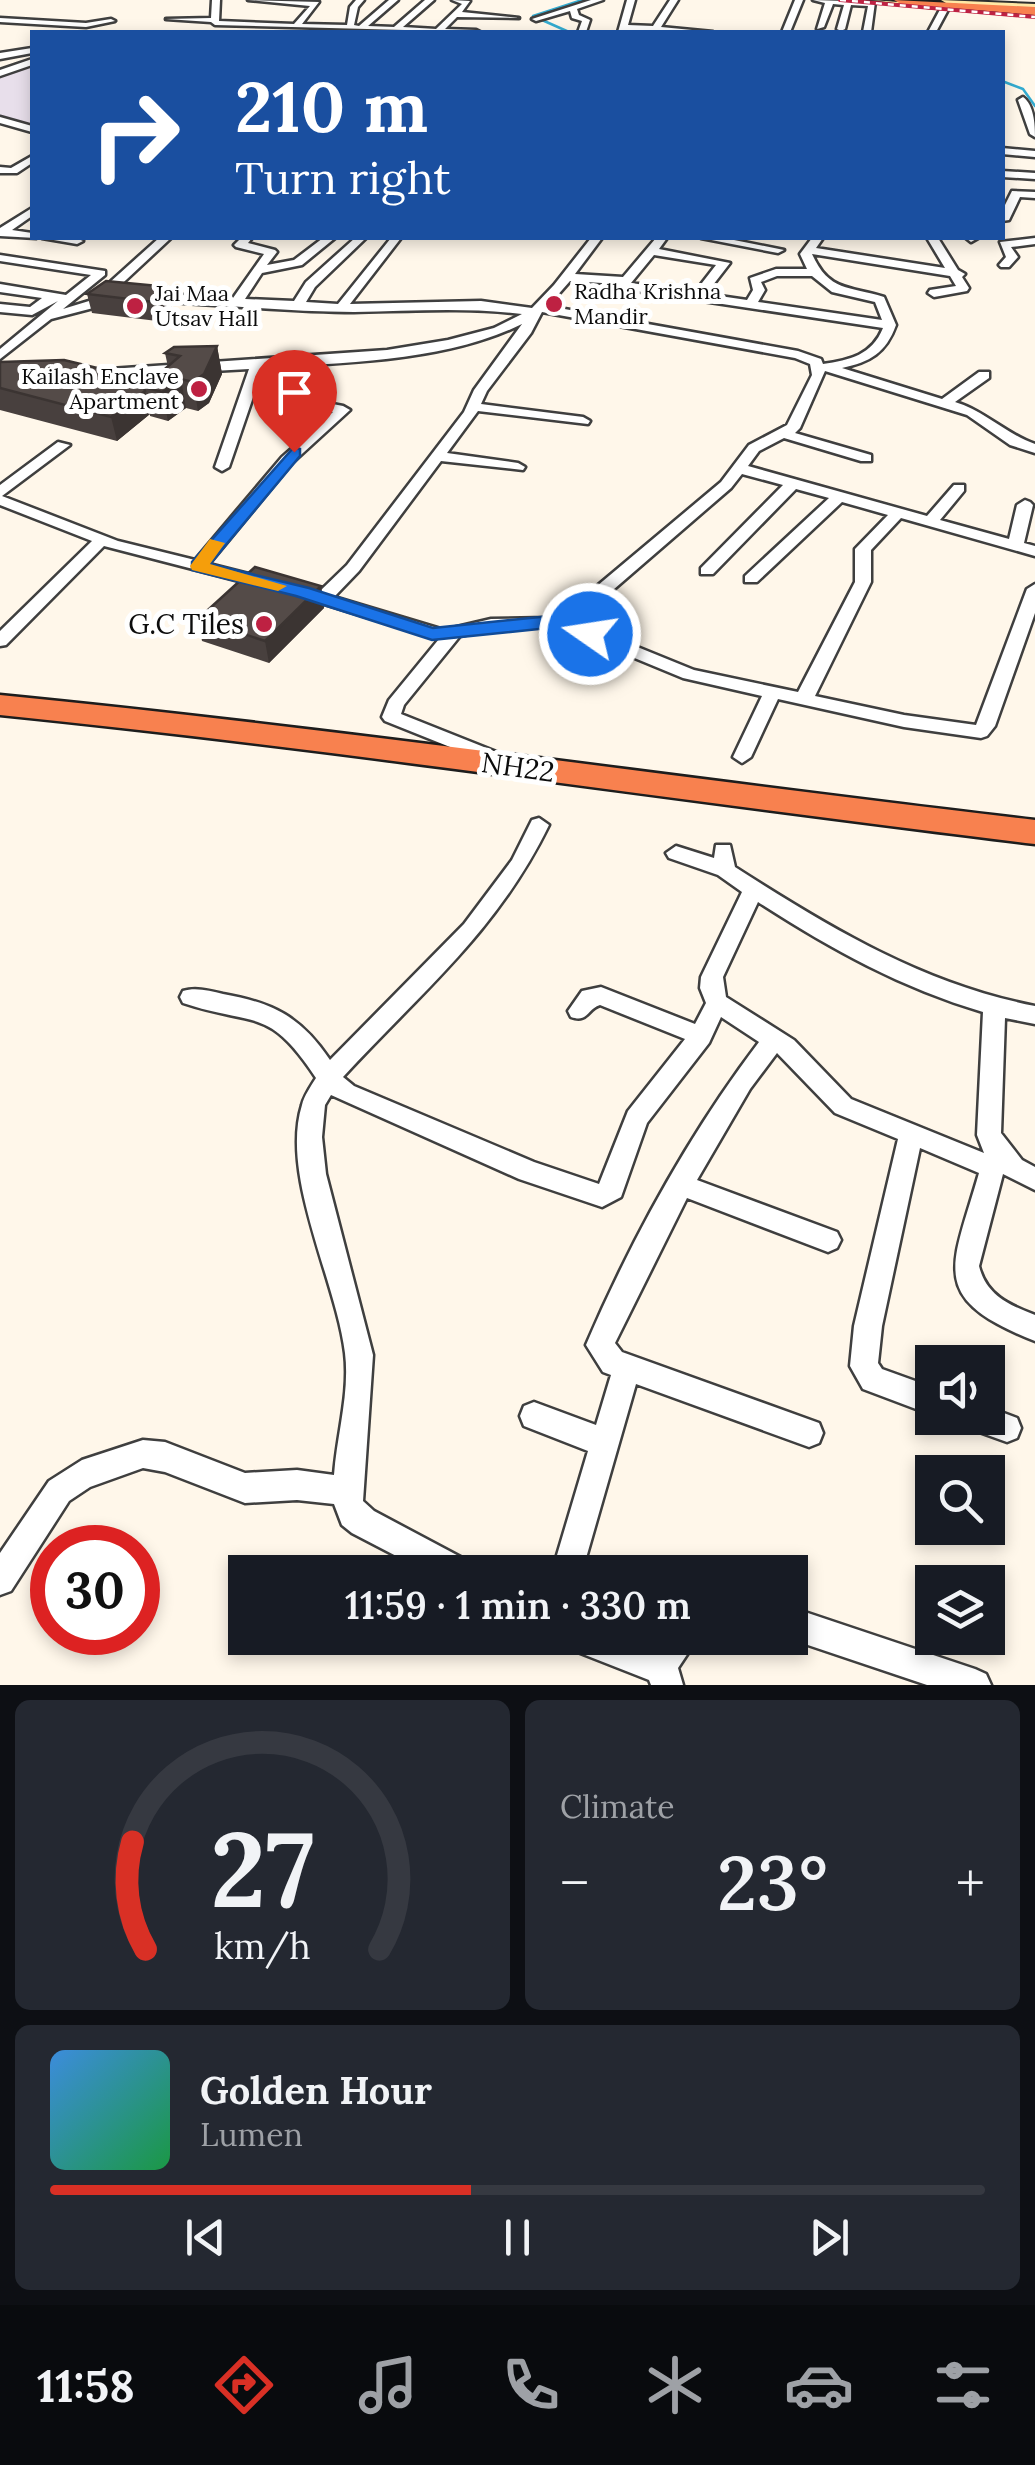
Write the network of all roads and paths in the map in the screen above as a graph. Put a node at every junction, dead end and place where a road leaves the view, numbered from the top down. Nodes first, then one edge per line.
1 (216, 0) edge
2 (252, 0) edge
3 (360, 0) edge
4 (394, 0) edge
5 (430, 0) edge
6 (456, 0) edge
7 (469, 0) edge
8 (599, 0) edge
9 (631, 0) edge
10 (674, 0) edge
11 (799, 0) edge
12 (817, 0) edge
13 (876, 0) edge
14 (901, 0) edge
15 (928, 0) edge
16 (830, 1) edge
17 (970, 1) edge
18 (946, 3) edge
19 (185, 4) dead end
20 (847, 4) junction
21 (572, 7) junction
22 (1035, 10) edge
23 (525, 12) dead end
24 (454, 14) junction
25 (485, 16) junction
26 (516, 18) dead end
27 (536, 19) dead end
28 (0, 20) edge
29 (214, 21) junction
30 (296, 26) junction
31 (820, 27) dead end
32 (355, 28) junction
33 (656, 28) junction
34 (396, 29) junction
35 (841, 29) dead end
36 (115, 30) edge
37 (204, 30) edge
38 (408, 30) edge
39 (439, 30) edge
40 (583, 30) edge
41 (624, 30) edge
42 (682, 30) edge
43 (787, 30) edge
44 (867, 30) edge
45 (933, 30) edge
46 (30, 51) edge
47 (0, 56) edge
48 (30, 63) edge
49 (0, 73) edge
50 (1023, 100) dead end
51 (0, 120) edge
52 (30, 128) edge
53 (1035, 134) edge
54 (1005, 151) edge
55 (1035, 154) edge
56 (30, 162) edge
57 (0, 170) edge
58 (1005, 174) edge
59 (1035, 176) edge
60 (1035, 195) edge
61 (30, 212) edge
62 (1005, 216) edge
63 (1005, 218) edge
64 (1022, 222) dead end
65 (1, 233) edge
66 (30, 236) edge
67 (67, 240) edge
68 (163, 240) edge
69 (245, 240) edge
70 (327, 240) edge
71 (360, 240) edge
72 (394, 240) edge
73 (582, 240) edge
74 (595, 240) edge
75 (660, 240) edge
76 (722, 240) edge
77 (815, 240) edge
78 (934, 240) edge
79 (77, 241) dead end
80 (1035, 241) edge
81 (737, 242) junction
82 (784, 243) edge
83 (652, 251) junction
84 (807, 251) junction
85 (0, 258) edge
86 (725, 264) junction
87 (1005, 265) dead end
88 (262, 270) junction
89 (814, 273) junction
90 (958, 274) junction
91 (568, 276) junction
92 (625, 283) junction
93 (0, 288) edge
94 (105, 292) junction
95 (934, 293) dead end
96 (54, 296) junction
97 (698, 296) junction
98 (68, 299) junction
99 (235, 304) junction
100 (752, 304) junction
101 (297, 306) junction
102 (0, 308) edge
103 (341, 308) junction
104 (606, 308) junction
105 (532, 311) junction
106 (46, 318) junction
107 (890, 325) junction
108 (395, 350) junction
109 (0, 355) edge
110 (212, 362) junction
111 (258, 362) junction
112 (822, 368) junction
113 (73, 372) edge
114 (984, 375) dead end
115 (248, 392) junction
116 (945, 403) junction
117 (474, 406) junction
118 (582, 421) dead end
119 (1035, 429) edge
120 (784, 434) junction
121 (1019, 444) junction
122 (63, 445) dead end
123 (1035, 449) edge
124 (435, 456) junction
125 (866, 458) dead end
126 (222, 467) dead end
127 (518, 468) dead end
128 (741, 468) junction
129 (794, 483) junction
130 (960, 488) dead end
131 (0, 492) edge
132 (840, 496) junction
133 (0, 500) edge
134 (1025, 505) dead end
135 (898, 513) junction
136 (930, 522) junction
137 (102, 540) junction
138 (1015, 546) junction
139 (1035, 552) edge
140 (199, 566) junction
141 (707, 571) dead end
142 (751, 578) dead end
143 (1035, 589) edge
144 (323, 598) junction
145 (560, 621) junction
146 (452, 635) junction
147 (0, 641) edge
148 (772, 693) junction
149 (804, 699) junction
150 (0, 705) edge
151 (742, 757) dead end
152 (521, 768) junction
153 (538, 825) dead end
154 (1035, 832) edge
155 (676, 853) dead end
156 (754, 889) junction
157 (191, 998) dead end
158 (717, 1002) junction
159 (994, 1009) junction
160 (578, 1011) dead end
161 (1035, 1016) edge
162 (701, 1036) junction
163 (775, 1038) junction
164 (327, 1079) junction
165 (910, 1134) junction
166 (994, 1158) junction
167 (1035, 1179) edge
168 (681, 1185) junction
169 (828, 1240) dead end
170 (1035, 1328) edge
171 (627, 1368) junction
172 (915, 1394) edge
173 (534, 1416) dead end
174 (809, 1434) dead end
175 (604, 1443) junction
176 (348, 1492) junction
177 (425, 1555) edge
178 (572, 1555) edge
179 (0, 1580) edge
180 (808, 1628) edge
181 (620, 1655) edge
182 (670, 1661) edge
183 (976, 1685) edge

1 - 29 street
2 - 30 street
3 - 32 street
4 - 32 street
5 - 34 street
6 - 7 street
7 - 24 street
8 - 21 street
9 - 41 street
10 - 33 street
11 - 43 street
12 - 16 street
13 - 18 street
14 - 22 highway
15 - 22 highway
16 - 20 street
16 - 31 street
17 - 18 street
17 - 22 street
18 - 22 street
18 - 45 street
19 - 29 street
20 - 35 street
20 - 44 street
21 - 27 street
21 - 40 street
23 - 25 street
24 - 25 street
24 - 39 street
25 - 26 street
28 - 36 street
29 - 30 street
29 - 37 street
30 - 32 street
32 - 34 street
33 - 41 street
33 - 42 street
34 - 38 street
46 - 47 street
48 - 49 street
50 - 53 street
51 - 52 street
54 - 55 street
56 - 57 street
58 - 59 street
60 - 62 street
61 - 65 street
63 - 64 street
65 - 66 street
67 - 79 street
68 - 94 street
69 - 88 street
70 - 88 street
71 - 101 street
72 - 103 street
73 - 105 street
74 - 91 street
75 - 83 street
76 - 81 street
77 - 84 street
78 - 90 street
80 - 87 street
81 - 82 street
81 - 86 street
82 - 84 street
83 - 86 street
83 - 92 street
84 - 89 street
84 - 90 street
85 - 98 street
86 - 97 street
88 - 99 street
89 - 100 street
89 - 107 street
90 - 95 street
91 - 92 street
91 - 105 street
92 - 97 street
92 - 104 street
93 - 96 street
94 - 99 street
94 - 106 street
96 - 98 street
96 - 102 street
97 - 100 street
98 - 106 street
99 - 101 street
100 - 107 street
101 - 103 street
103 - 105 street
104 - 105 street
104 - 112 street
105 - 108 street
105 - 117 street
106 - 109 street
107 - 112 street
108 - 110 street
108 - 111 street
110 - 111 street
110 - 113 street
111 - 115 street
112 - 116 street
112 - 120 street
114 - 116 street
115 - 126 street
115 - 140 street
116 - 121 street
117 - 118 street
117 - 124 street
119 - 121 street
120 - 125 street
120 - 128 street
121 - 123 street
122 - 131 street
124 - 127 street
124 - 144 street
128 - 129 street
128 - 145 street
129 - 132 street
129 - 141 street
130 - 136 street
132 - 135 street
132 - 142 street
133 - 137 street
134 - 138 street
135 - 136 street
135 - 149 street
136 - 138 street
137 - 140 street
137 - 147 street
138 - 139 street
140 - 144 street
143 - 149 street
144 - 146 street
145 - 146 street
145 - 148 street
146 - 152 street
148 - 149 street
148 - 151 street
150 - 152 highway, NH22
152 - 154 highway, NH22
153 - 164 street
155 - 156 street
156 - 158 street
156 - 159 street
157 - 164 street
158 - 162 street
158 - 163 street
159 - 161 street
159 - 166 street
160 - 162 street
162 - 164 street
163 - 165 street
163 - 168 street
164 - 176 street
165 - 166 street
165 - 172 street
166 - 167 street
166 - 170 street
168 - 169 street
168 - 171 street
171 - 174 street
171 - 175 street
173 - 175 street
175 - 178 street
176 - 177 street
176 - 179 street
180 - 183 street
181 - 182 street

